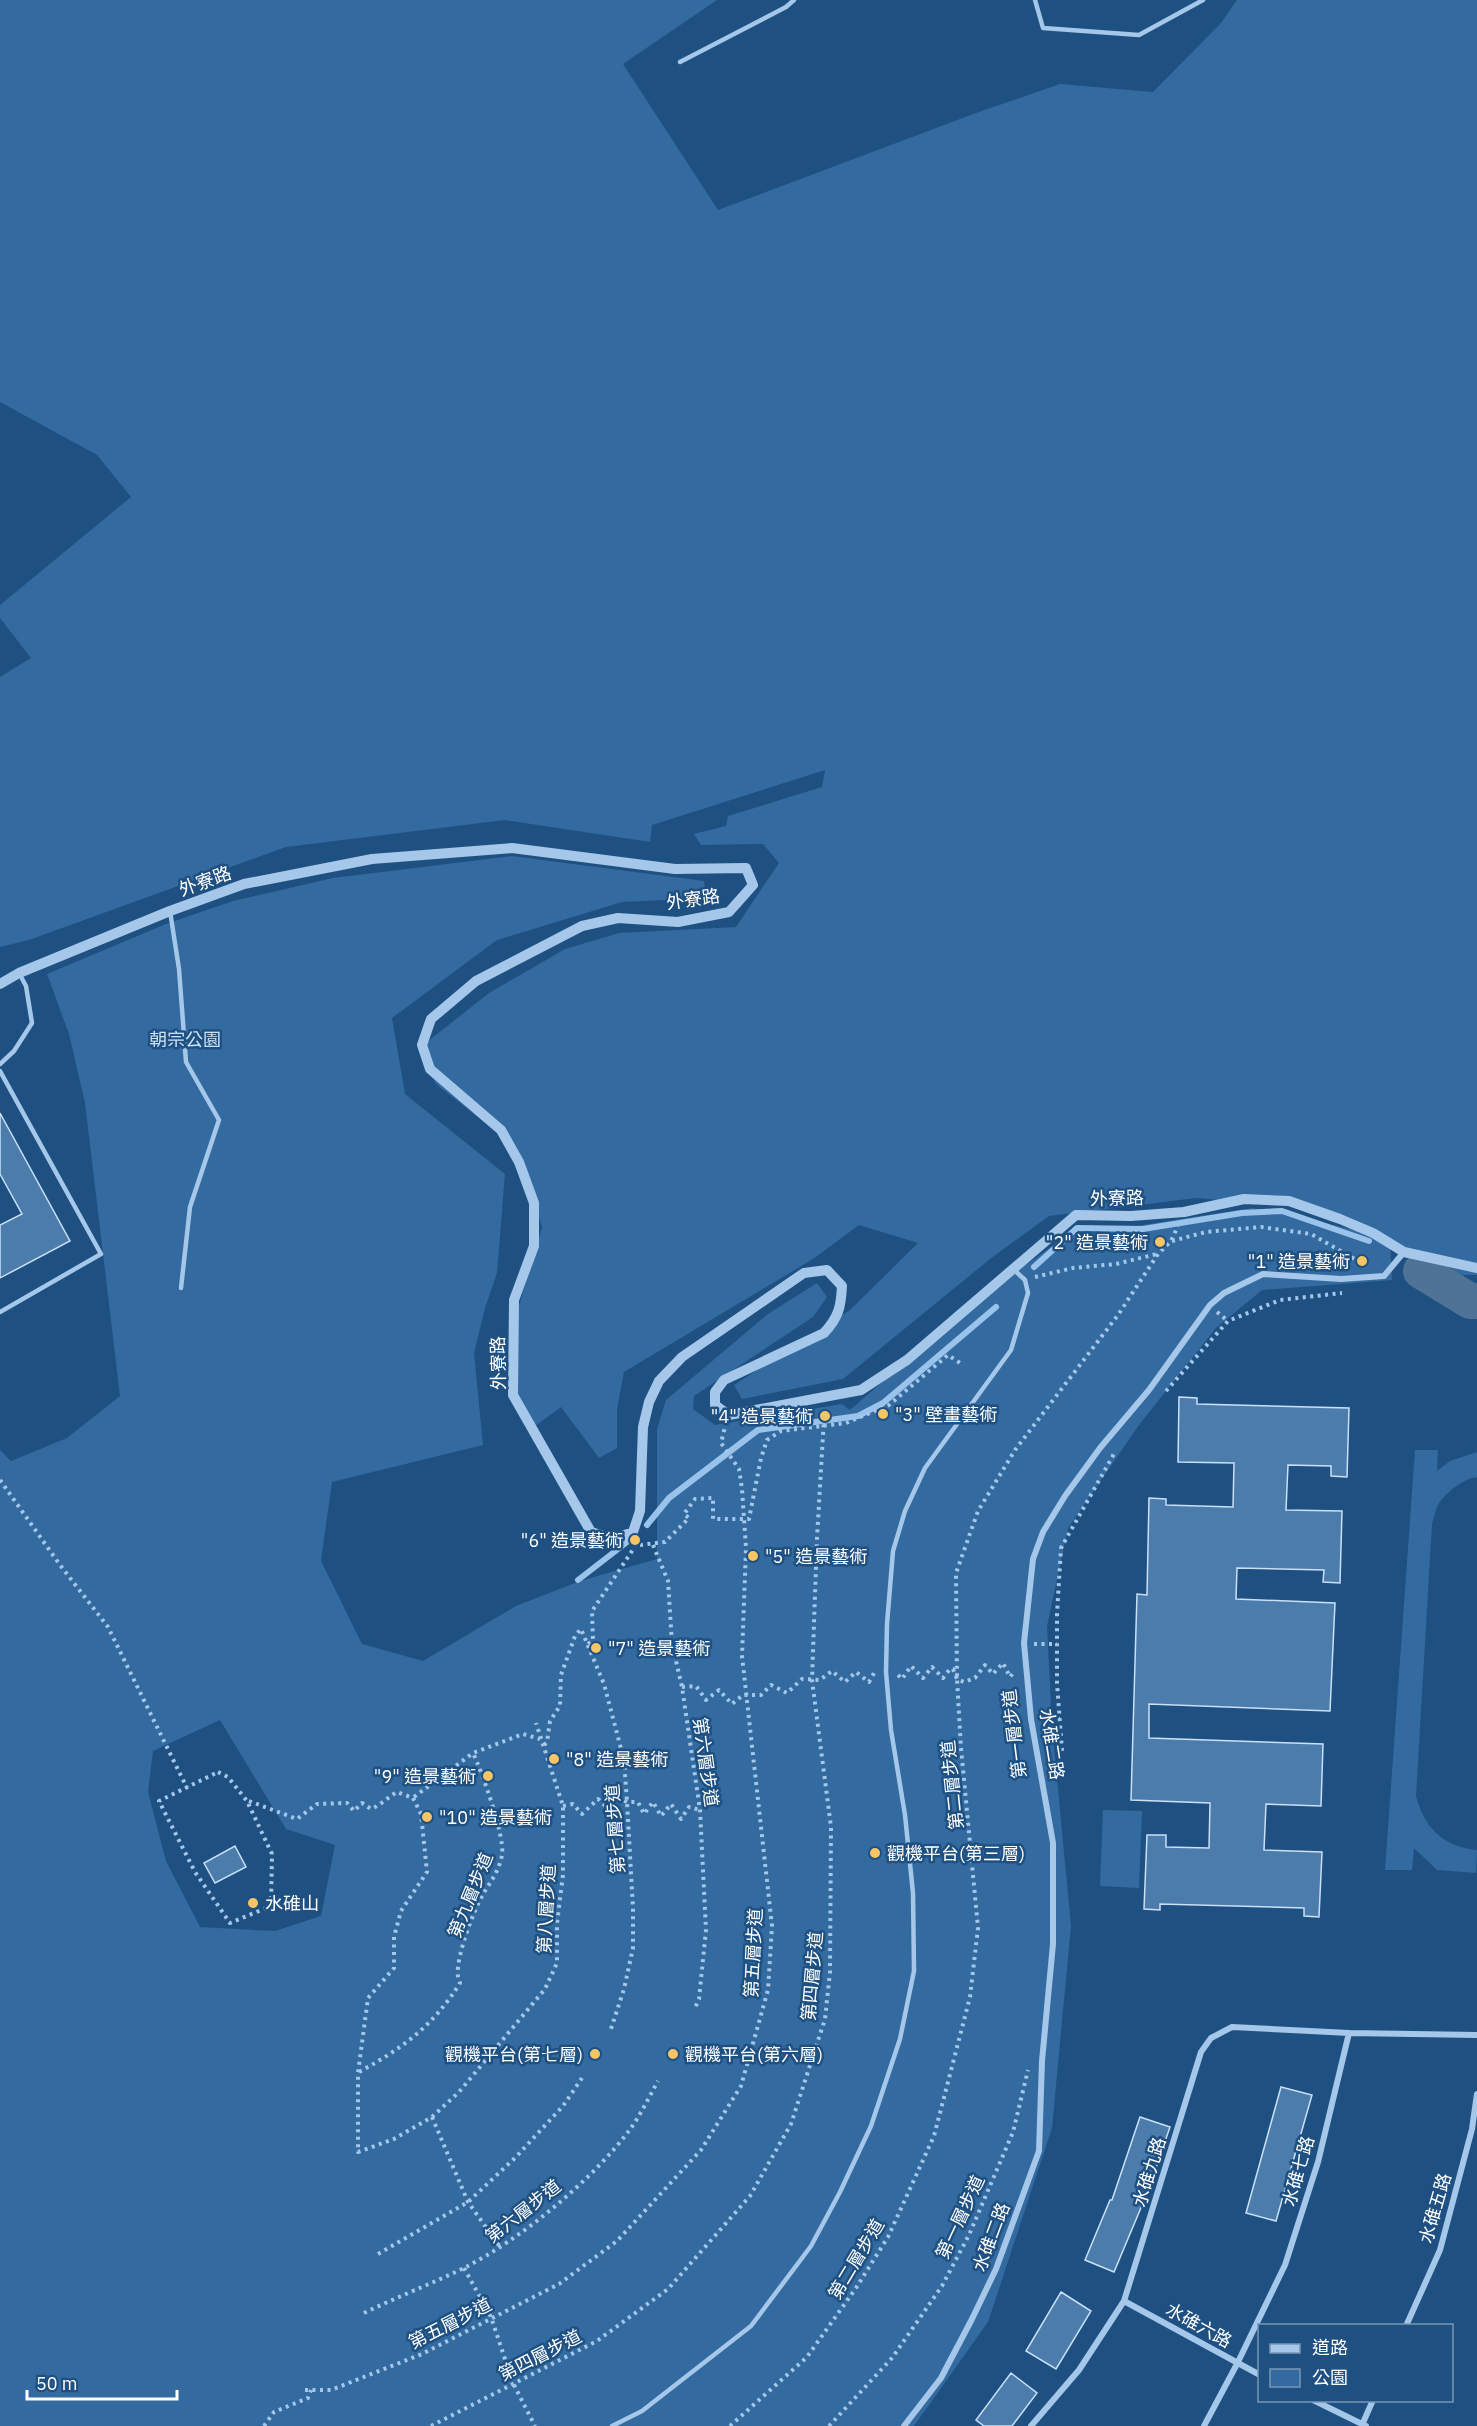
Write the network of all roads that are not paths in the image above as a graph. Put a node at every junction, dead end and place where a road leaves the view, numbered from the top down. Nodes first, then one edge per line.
1 (794, 0) edge
2 (1035, 0) edge
3 (1203, 0) edge
4 (680, 62) dead end
5 (170, 911) junction
6 (20, 973) junction
7 (0, 984) edge
8 (0, 1064) edge
9 (0, 1071) edge
10 (1404, 1252) junction
11 (1012, 1268) junction
12 (1477, 1268) edge
13 (181, 1288) dead end
14 (0, 1312) edge
15 (1349, 2033) junction
16 (1477, 2035) edge
17 (1477, 2094) edge
18 (1124, 2301) junction
19 (1406, 2324) edge
20 (1237, 2364) junction
21 (1258, 2374) edge
22 (1317, 2402) edge
23 (1372, 2402) edge
24 (1363, 2425) edge
25 (612, 2426) edge
26 (903, 2426) edge
27 (1031, 2426) edge
28 (1204, 2426) edge

1 - 4 lane
2 - 3 lane
5 - 6 street, 外寮路
5 - 11 street, 外寮路
5 - 13 lane
6 - 7 street, 外寮路
6 - 8 lane
9 - 14 lane
10 - 11 street, 外寮路
10 - 12 street, 外寮路
10 - 26 street, 水碓二路
11 - 25 lane
15 - 16 street
15 - 18 street, 水碓九路
15 - 20 street, 水碓七路
17 - 19 street, 水碓五路
18 - 20 street, 水碓六路
18 - 27 street, 水碓九路
20 - 21 street, 水碓六路
20 - 28 street, 水碓七路
22 - 24 street
23 - 24 street

